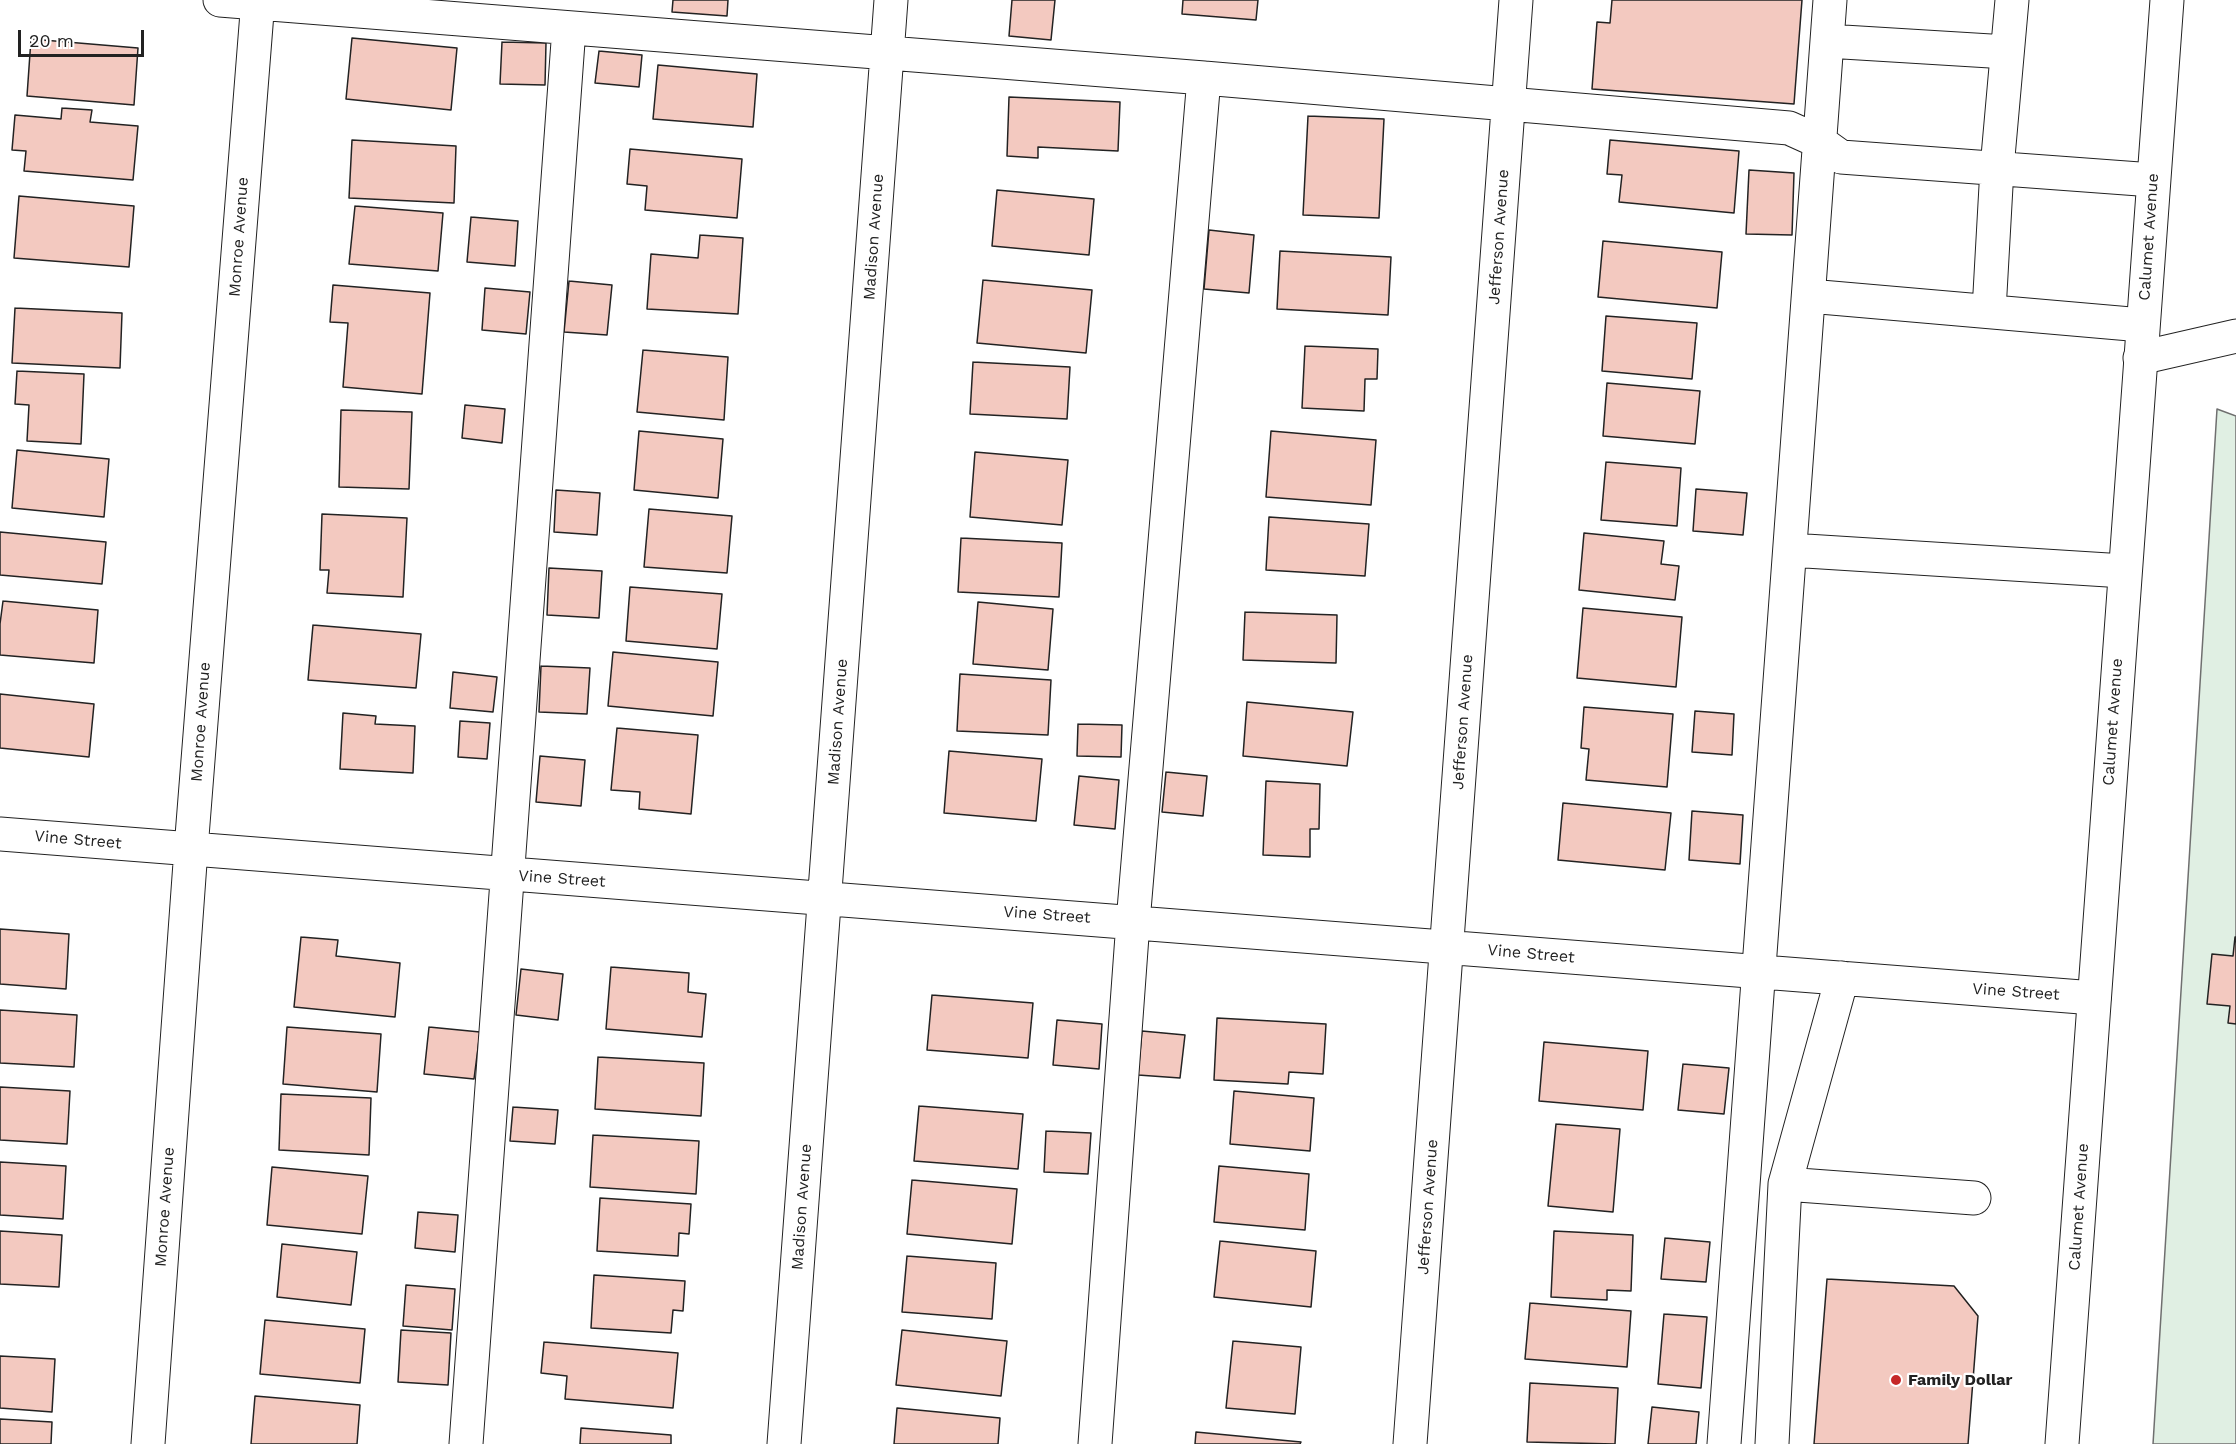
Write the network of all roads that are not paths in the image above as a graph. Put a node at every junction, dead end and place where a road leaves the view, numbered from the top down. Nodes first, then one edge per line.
1 (220, 0) edge
2 (891, 0) edge
3 (1516, 0) edge
4 (1830, 0) edge
5 (2012, 0) edge
6 (2166, 0) edge
7 (257, 2) edge
8 (569, 27) junction
9 (1827, 41) junction
10 (2007, 52) junction
11 (887, 53) junction
12 (1204, 78) junction
13 (1509, 104) junction
14 (1820, 142) junction
15 (1997, 168) junction
16 (2153, 180) junction
17 (1809, 296) junction
18 (1989, 311) junction
19 (2142, 325) junction
20 (2236, 336) edge
21 (2140, 358) junction
22 (1790, 550) junction
23 (2124, 571) junction
24 (0, 834) edge
25 (191, 849) junction
26 (507, 875) junction
27 (826, 898) junction
28 (1133, 922) junction
29 (1447, 947) junction
30 (1759, 972) junction
31 (1842, 978) junction
32 (2094, 998) junction
33 (1785, 1184) junction
34 (1974, 1198) dead end
35 (148, 1444) edge
36 (466, 1444) edge
37 (784, 1444) edge
38 (1095, 1444) edge
39 (1410, 1444) edge
40 (1724, 1444) edge
41 (1772, 1444) edge
42 (2062, 1444) edge

1 - 7 street
2 - 11 street, Madison Avenue
3 - 13 street, Jefferson Avenue
4 - 9 street
5 - 10 street
6 - 16 street, Calumet Avenue
7 - 8 street
7 - 25 street, Monroe Avenue
8 - 11 street
8 - 26 street
9 - 10 street
9 - 14 street
10 - 15 street
11 - 12 street
11 - 27 street, Madison Avenue
12 - 13 street
12 - 28 street
13 - 14 street
13 - 29 street, Jefferson Avenue
14 - 15 street
14 - 17 street
15 - 16 street
15 - 18 street
16 - 19 street, Calumet Avenue
17 - 18 street
17 - 22 street
18 - 19 street
19 - 21 street, Calumet Avenue
20 - 21 street
21 - 23 street, Calumet Avenue
22 - 23 street
22 - 30 street
23 - 32 street, Calumet Avenue
24 - 25 street, Vine Street
25 - 26 street, Vine Street
25 - 35 street, Monroe Avenue
26 - 27 street, Vine Street
26 - 36 street
27 - 28 street, Vine Street
27 - 37 street, Madison Avenue
28 - 29 street, Vine Street
28 - 38 street
29 - 30 street, Vine Street
29 - 39 street, Jefferson Avenue
30 - 31 street, Vine Street
30 - 40 street
31 - 32 street, Vine Street
31 - 33 street
32 - 42 street, Calumet Avenue
33 - 34 street
33 - 41 street

